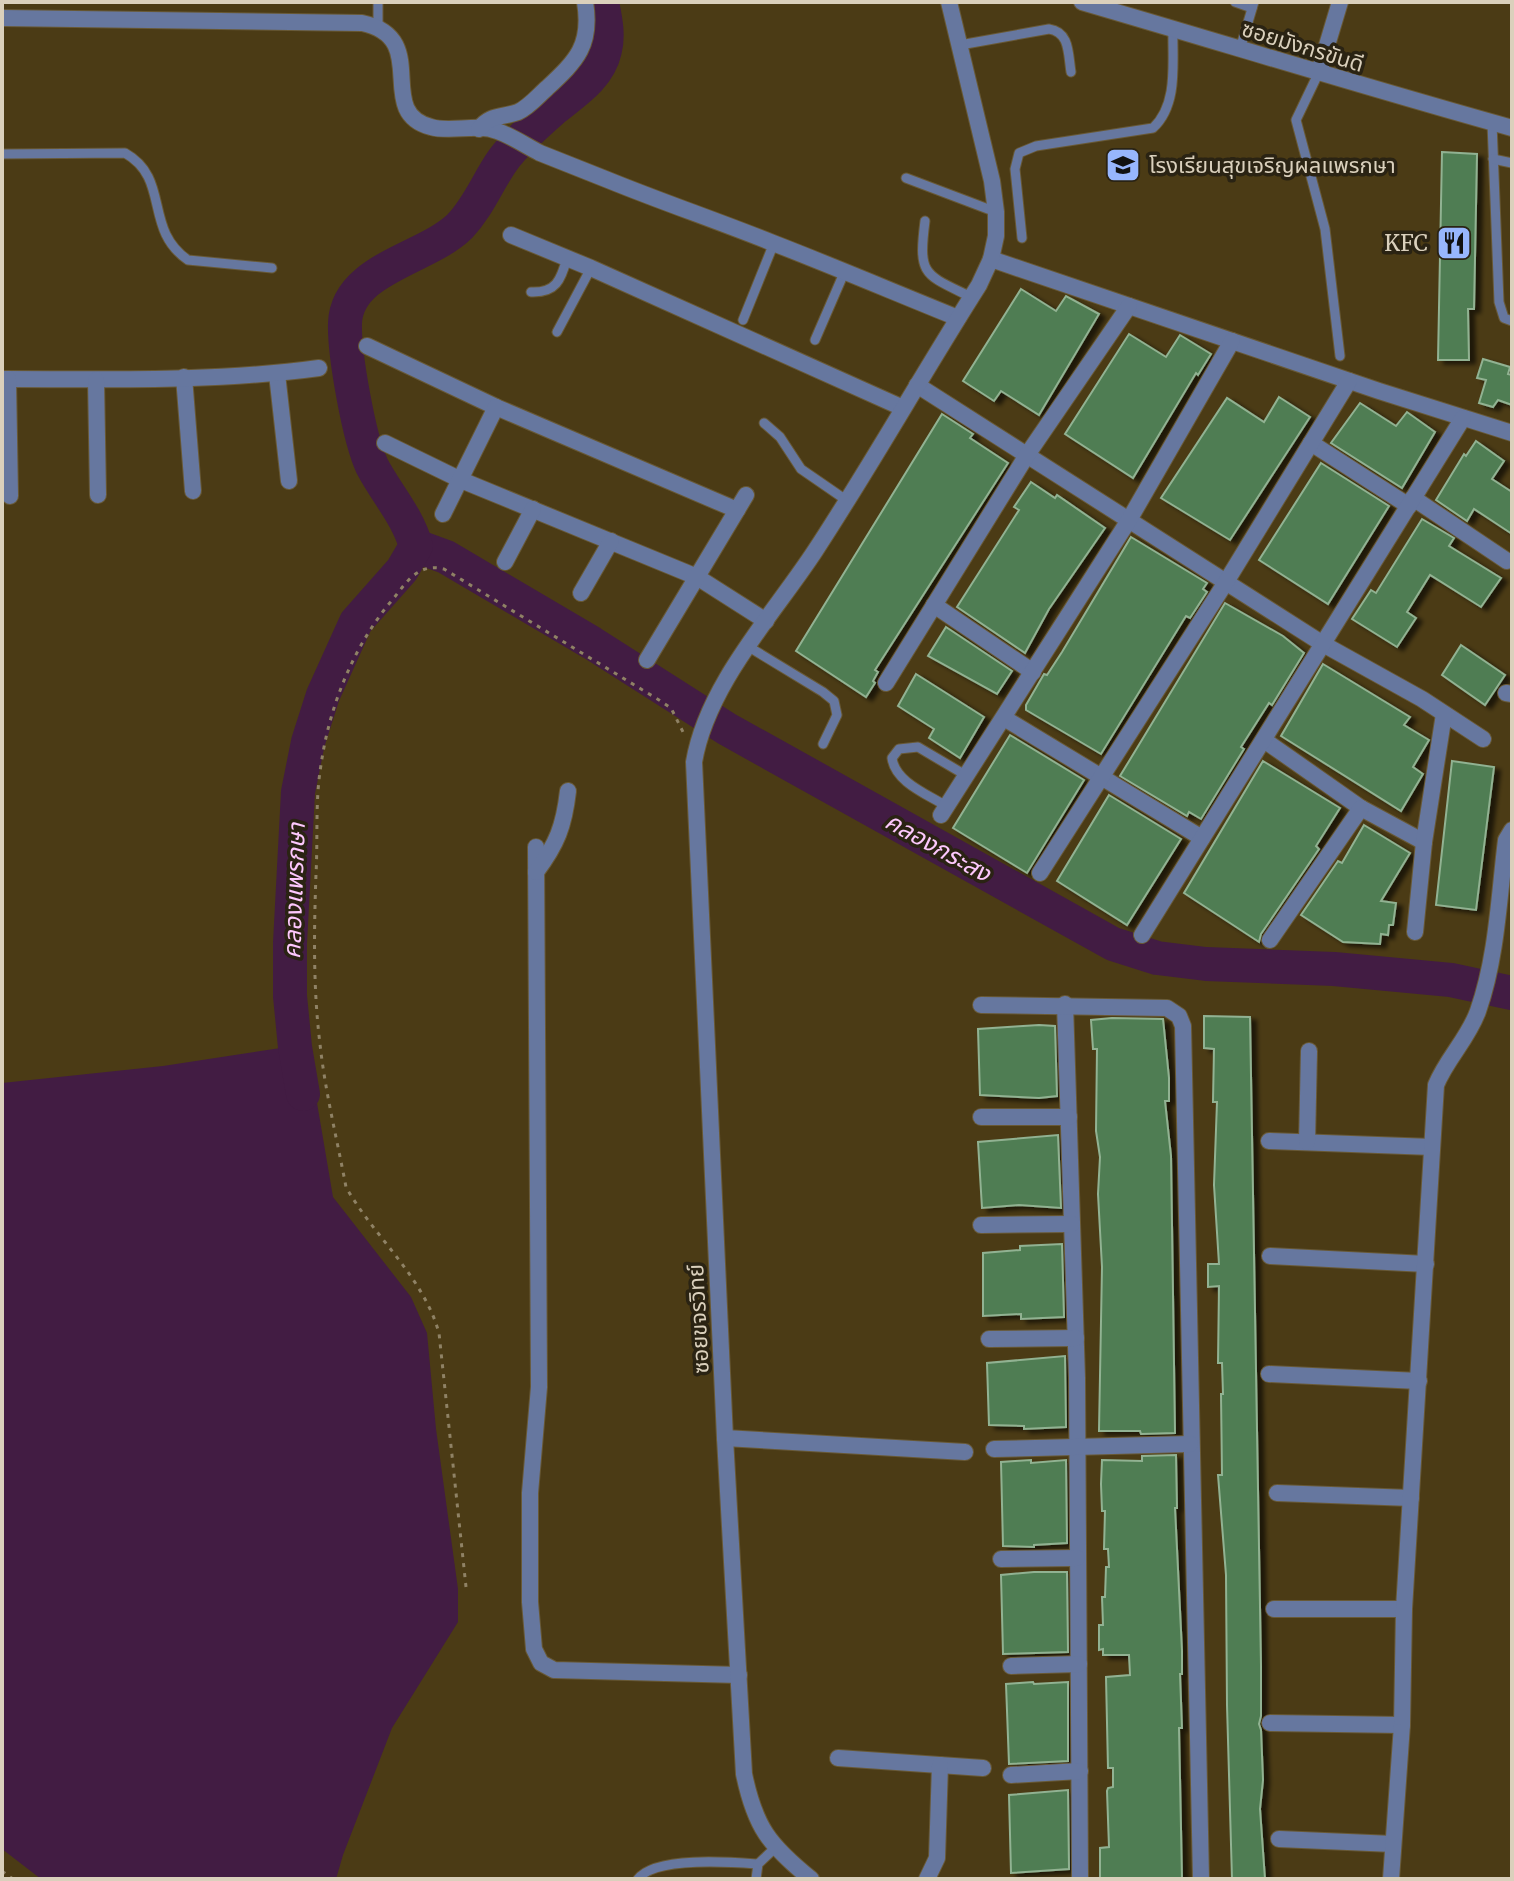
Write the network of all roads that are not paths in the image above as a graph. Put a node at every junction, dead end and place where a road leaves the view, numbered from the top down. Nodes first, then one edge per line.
1 (378, 2) edge
2 (585, 2) edge
3 (949, 2) edge
4 (1082, 2) edge
5 (1235, 2) edge
6 (1340, 2) edge
7 (1253, 5) edge
8 (2, 18) edge
9 (378, 26) junction
10 (1173, 29) junction
11 (960, 45) junction
12 (1240, 49) junction
13 (1071, 72) dead end
14 (1319, 72) junction
15 (1492, 123) junction
16 (1512, 128) edge
17 (487, 129) junction
18 (2, 154) edge
19 (1493, 159) junction
20 (1512, 163) edge
21 (906, 178) dead end
22 (996, 212) junction
23 (925, 221) dead end
24 (511, 235) dead end
25 (1022, 238) dead end
26 (774, 243) junction
27 (567, 258) junction
28 (991, 259) junction
29 (272, 268) dead end
30 (591, 268) junction
31 (844, 273) junction
32 (531, 292) dead end
33 (971, 297) junction
34 (1129, 306) junction
35 (958, 318) junction
36 (743, 320) dead end
37 (1512, 321) edge
38 (557, 332) dead end
39 (815, 340) dead end
40 (1232, 341) junction
41 (367, 346) dead end
42 (1340, 356) dead end
43 (319, 368) dead end
44 (277, 374) junction
45 (184, 377) junction
46 (5, 379) edge
47 (96, 380) junction
48 (1349, 381) junction
49 (917, 385) junction
50 (496, 407) junction
51 (903, 408) junction
52 (1463, 418) junction
53 (764, 423) dead end
54 (1512, 433) edge
55 (385, 443) dead end
56 (1311, 443) junction
57 (1027, 455) junction
58 (461, 480) junction
59 (289, 481) dead end
60 (193, 491) dead end
61 (98, 495) dead end
62 (10, 496) dead end
63 (846, 500) junction
64 (1411, 502) junction
65 (533, 509) junction
66 (443, 514) dead end
67 (1129, 520) junction
68 (611, 541) junction
69 (1507, 561) dead end
70 (505, 562) dead end
71 (697, 577) junction
72 (1226, 582) junction
73 (581, 593) dead end
74 (934, 605) junction
75 (766, 621) junction
76 (1323, 644) junction
77 (749, 647) junction
78 (647, 660) dead end
79 (1033, 672) junction
80 (886, 683) dead end
81 (1444, 714) junction
82 (1004, 718) junction
83 (1483, 739) dead end
84 (1264, 740) junction
85 (823, 744) dead end
86 (967, 776) junction
87 (1102, 777) junction
88 (568, 791) dead end
89 (1361, 808) junction
90 (944, 811) joint
91 (1512, 830) edge
92 (1202, 838) junction
93 (1424, 842) junction
94 (536, 847) dead end
95 (536, 872) junction
96 (1040, 873) dead end
97 (1415, 932) dead end
98 (1142, 935) dead end
99 (1270, 940) dead end
100 (1065, 1004) junction
101 (981, 1005) dead end
102 (1309, 1051) dead end
103 (981, 1117) dead end
104 (1069, 1117) junction
105 (1269, 1141) dead end
106 (1307, 1142) junction
107 (1432, 1147) junction
108 (1072, 1224) junction
109 (981, 1225) dead end
110 (1270, 1256) dead end
111 (1426, 1264) junction
112 (1076, 1338) junction
113 (989, 1339) dead end
114 (1269, 1374) dead end
115 (1419, 1381) junction
116 (725, 1438) junction
117 (1190, 1444) junction
118 (1077, 1445) junction
119 (994, 1449) dead end
120 (965, 1452) dead end
121 (1277, 1493) dead end
122 (1411, 1498) junction
123 (1077, 1558) junction
124 (1001, 1559) dead end
125 (1274, 1609) dead end
126 (1404, 1609) junction
127 (1079, 1664) junction
128 (1011, 1666) dead end
129 (739, 1675) junction
130 (1270, 1723) dead end
131 (1402, 1725) junction
132 (838, 1758) dead end
133 (940, 1765) junction
134 (983, 1768) dead end
135 (1080, 1771) junction
136 (1011, 1775) dead end
137 (1279, 1839) dead end
138 (1393, 1844) junction
139 (775, 1848) junction
140 (758, 1864) junction
141 (638, 1879) edge
142 (756, 1879) edge
143 (811, 1879) edge
144 (927, 1879) edge
145 (1080, 1879) edge
146 (1201, 1879) edge
147 (1391, 1879) edge

1 - 9 lane
2 - 17 street
3 - 11 street
4 - 10 street, ซอยมังกรขันดี
5 - 7 lane
6 - 14 street
7 - 12 lane
8 - 9 street
9 - 17 street
10 - 12 street, ซอยมังกรขันดี
10 - 25 lane
11 - 13 lane
11 - 22 street
12 - 14 street, ซอยมังกรขันดี
14 - 15 street, ซอยมังกรขันดี
14 - 42 lane
15 - 16 street, ซอยมังกรขันดี
15 - 19 lane
17 - 26 street
18 - 29 lane
19 - 20 lane
19 - 37 lane
21 - 22 lane
22 - 28 street
23 - 33 lane
24 - 27 street
26 - 31 street
26 - 36 lane
27 - 30 street
27 - 32 lane
28 - 33 street, ซอยขจรวิทย์
28 - 34 street
30 - 38 lane
30 - 51 street
31 - 35 street
31 - 39 lane
33 - 35 street, ซอยขจรวิทย์
34 - 40 street
34 - 57 street
35 - 49 street, ซอยขจรวิทย์
40 - 48 street
40 - 67 street
41 - 50 street
43 - 44 street
44 - 45 street
44 - 59 street
45 - 47 street
45 - 60 street
46 - 47 street
46 - 62 street
47 - 61 street
48 - 52 street
48 - 56 street
49 - 51 street, ซอยขจรวิทย์
49 - 57 street
50 - 58 street
50 - 71 street
51 - 63 street, ซอยขจรวิทย์
52 - 54 street
52 - 64 street
53 - 63 lane
55 - 58 street
56 - 64 street
56 - 72 street
57 - 67 street
57 - 74 street
58 - 65 street
58 - 66 street
63 - 75 street, ซอยขจรวิทย์
64 - 69 street
64 - 76 street
65 - 68 street
65 - 70 street
67 - 72 street
67 - 79 street
68 - 71 street
68 - 73 street
71 - 75 street
71 - 78 street
72 - 76 street
72 - 87 street
74 - 79 street
74 - 80 street
75 - 77 street, ซอยขจรวิทย์
76 - 81 street
76 - 84 street
77 - 85 lane
77 - 116 street, ซอยขจรวิทย์
79 - 82 street
81 - 83 street
81 - 93 street
82 - 86 street
82 - 87 street
84 - 89 street
84 - 92 street
86 - 90 street
86 - 90 lane
87 - 92 street
87 - 96 street
88 - 95 street
89 - 93 street
89 - 99 street
91 - 107 street
92 - 98 street
93 - 97 street
94 - 95 street
95 - 129 street
100 - 101 street
100 - 104 street
100 - 117 street
102 - 106 street
103 - 104 street
104 - 108 street
105 - 106 street
106 - 107 street
107 - 111 street
108 - 109 street
108 - 112 street
110 - 111 street
111 - 115 street
112 - 113 street
112 - 118 street
114 - 115 street
115 - 122 street
116 - 120 street
116 - 129 street, ซอยขจรวิทย์
117 - 118 street
117 - 146 street
118 - 119 street
118 - 123 street
121 - 122 street
122 - 126 street
123 - 124 street
123 - 127 street
125 - 126 street
126 - 131 street
127 - 128 street
127 - 135 street
129 - 139 street, ซอยขจรวิทย์
130 - 131 street
131 - 138 street
132 - 133 street
133 - 134 street
133 - 144 street
135 - 136 street
135 - 145 street
137 - 138 street
138 - 147 street
139 - 140 lane
139 - 143 street, ซอยขจรวิทย์
140 - 141 lane
140 - 142 lane

